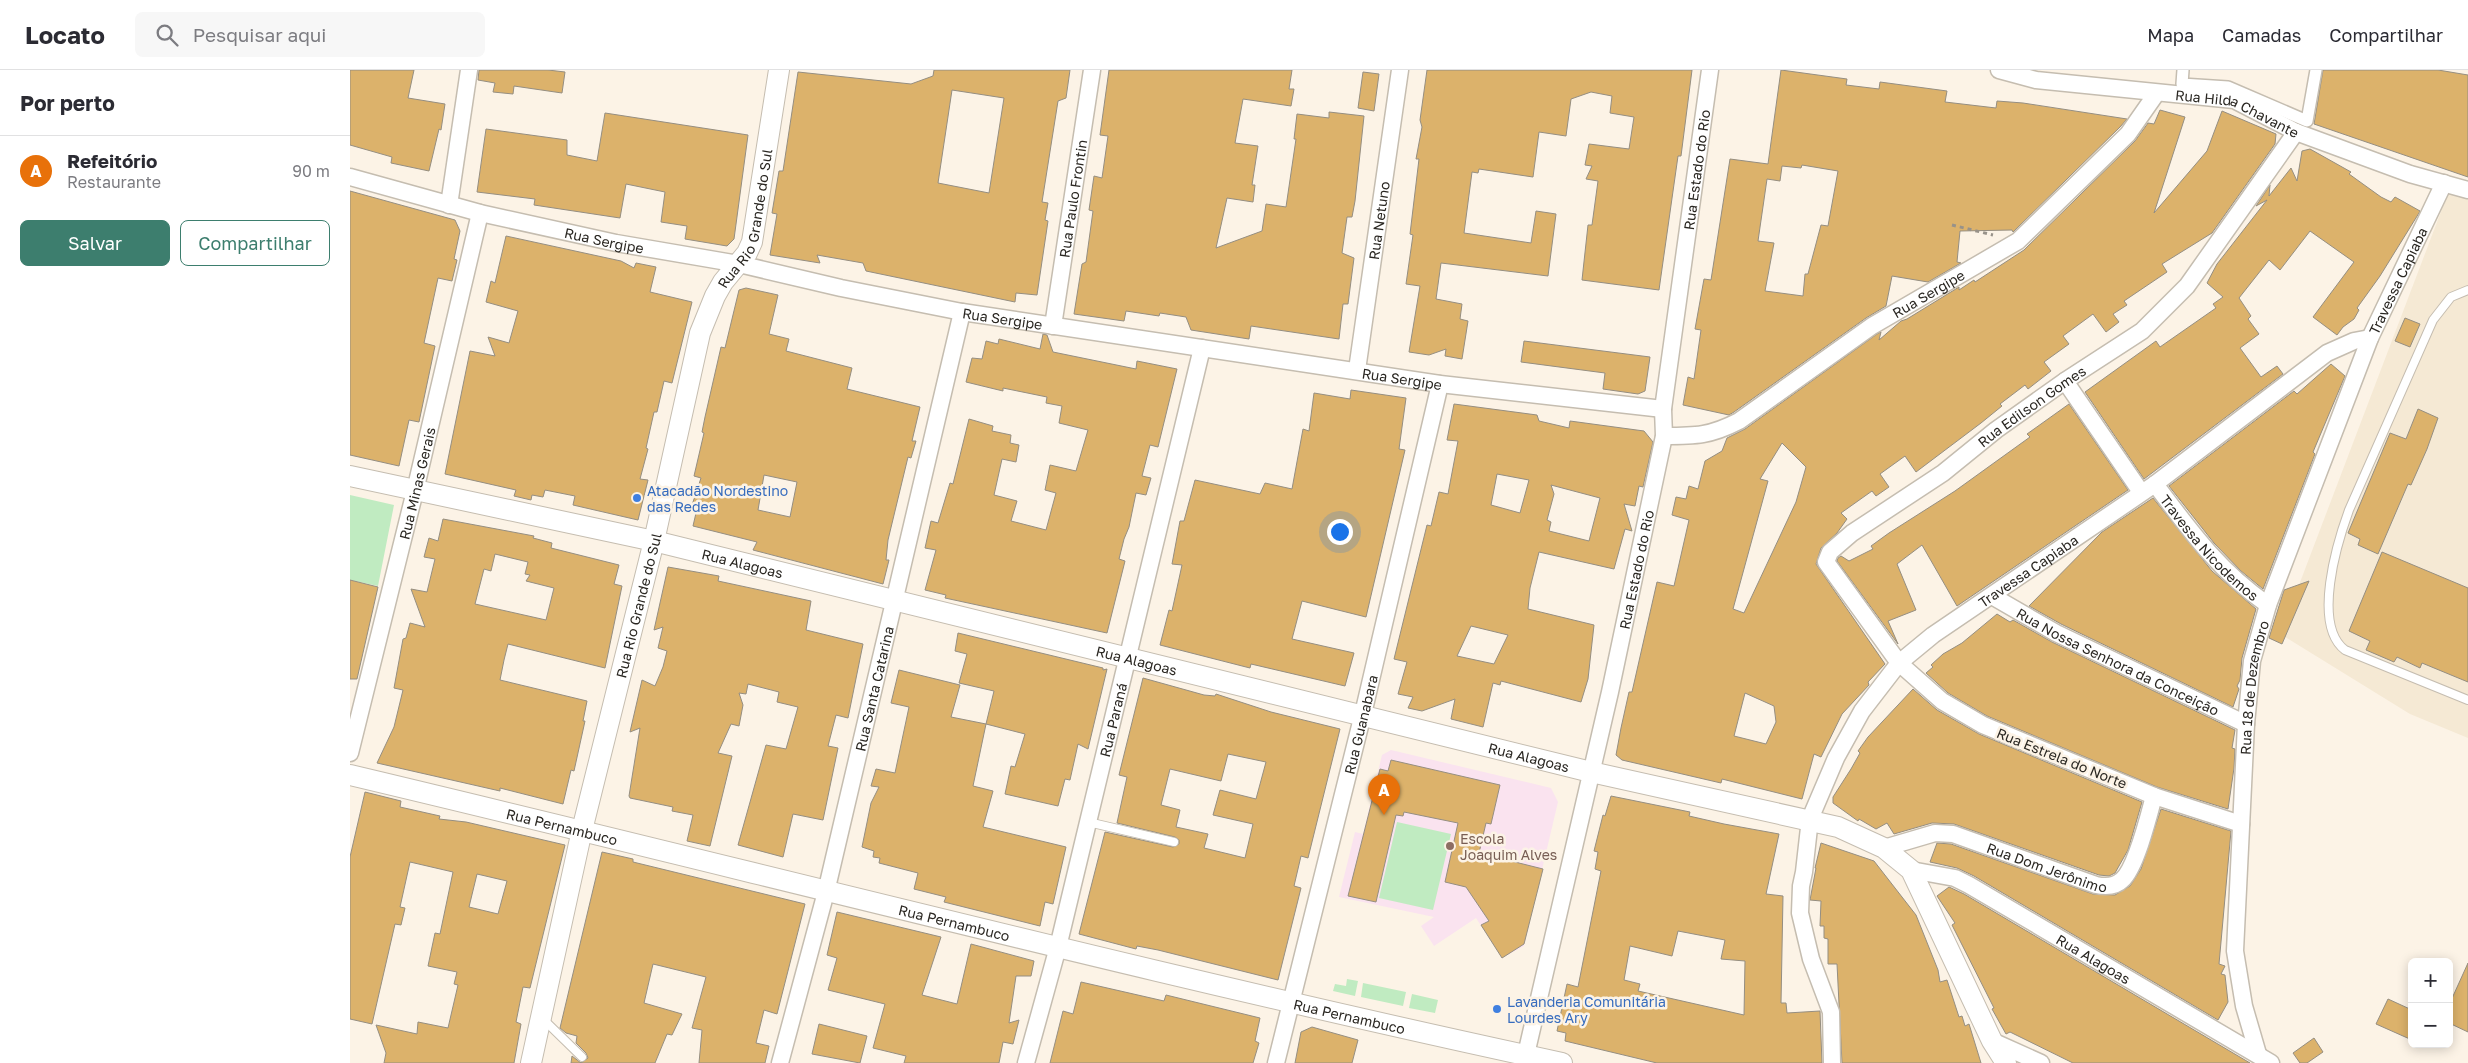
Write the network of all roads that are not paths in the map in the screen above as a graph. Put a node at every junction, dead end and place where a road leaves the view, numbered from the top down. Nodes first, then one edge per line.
1 (469, 70) edge
2 (779, 70) edge
3 (1092, 70) edge
4 (1400, 70) edge
5 (1710, 70) edge
6 (1998, 70) edge
7 (2183, 70) edge
8 (2316, 70) edge
9 (2156, 94) junction
10 (2296, 132) junction
11 (350, 177) edge
12 (2444, 183) junction
13 (2468, 190) edge
14 (449, 205) junction
15 (480, 213) junction
16 (739, 264) junction
17 (2468, 290) edge
18 (962, 312) junction
19 (1053, 326) junction
20 (2370, 338) junction
21 (1202, 348) junction
22 (1357, 370) junction
23 (2065, 381) junction
24 (1440, 384) junction
25 (1663, 409) junction
26 (1664, 436) junction
27 (350, 476) edge
28 (2148, 488) junction
29 (415, 491) junction
30 (654, 541) junction
31 (1992, 596) junction
32 (893, 600) junction
33 (2268, 605) junction
34 (1128, 658) junction
35 (1899, 663) junction
36 (2468, 700) edge
37 (1363, 714) junction
38 (2246, 724) junction
39 (350, 752) edge
40 (1591, 772) junction
41 (350, 775) edge
42 (2154, 796) junction
43 (1810, 819) junction
44 (1088, 822) junction
45 (2241, 824) junction
46 (582, 830) junction
47 (1174, 842) dead end
48 (1884, 848) junction
49 (1911, 870) junction
50 (826, 892) junction
51 (1058, 947) junction
52 (1292, 1002) junction
53 (541, 1018) junction
54 (1992, 1041) junction
55 (582, 1058) dead end
56 (2264, 1058) edge
57 (1525, 1059) edge
58 (531, 1063) edge
59 (780, 1063) edge
60 (1026, 1063) edge
61 (1276, 1063) edge
62 (1562, 1063) edge
63 (1832, 1063) edge
64 (2006, 1063) edge
65 (2041, 1063) edge

1 - 14 street
2 - 16 street, Rua Rio Grande do Sul
3 - 19 street, Rua Paulo Frontin
4 - 22 street, Rua Netuno
5 - 25 street, Rua Estado do Rio
6 - 9 street, Rua Hilda Chavante
7 - 8 street
9 - 10 street, Rua Hilda Chavante
9 - 26 street, Rua Sergipe
10 - 12 street, Rua Hilda Chavante
10 - 23 street, Rua Edilson Gomes
11 - 14 street, Rua Sergipe
12 - 13 street, Rua Hilda Chavante
12 - 20 street, Travessa Capiaba
14 - 15 street, Rua Sergipe
15 - 16 street, Rua Sergipe
15 - 29 street, Rua Minas Gerais
16 - 18 street, Rua Sergipe
16 - 30 street, Rua Rio Grande do Sul
17 - 36 lane
18 - 19 street, Rua Sergipe
18 - 32 street, Rua Santa Catarina
19 - 21 street, Rua Sergipe
20 - 28 street, Travessa Capiaba
20 - 33 street, Rua 18 de Dezembro
21 - 22 street, Rua Sergipe
21 - 34 street, Rua Paraná
22 - 24 street, Rua Sergipe
23 - 28 street, Travessa Nicodemos
23 - 35 street, Rua Edilson Gomes
24 - 25 street, Rua Sergipe
24 - 37 street, Rua Guanabara
25 - 26 street, Rua Estado do Rio
26 - 40 street, Rua Estado do Rio
27 - 29 street, Rua Alagoas
28 - 31 street, Travessa Capiaba
28 - 33 street, Travessa Nicodemos
29 - 30 street, Rua Alagoas
29 - 39 street, Rua Minas Gerais
30 - 32 street, Rua Alagoas
30 - 46 street, Rua Rio Grande do Sul
31 - 35 street, Travessa Capiaba
31 - 38 street, Rua Nossa Senhora da Conceição
32 - 34 street, Rua Alagoas
32 - 50 street, Rua Santa Catarina
33 - 38 street, Rua 18 de Dezembro
34 - 37 street, Rua Alagoas
34 - 44 street, Rua Paraná
35 - 42 street, Rua Estrela do Norte
35 - 43 street, Travessa Capiaba
37 - 40 street, Rua Alagoas
37 - 52 street, Rua Guanabara
38 - 45 street, Rua 18 de Dezembro
40 - 43 street, Rua Alagoas
40 - 57 street, Rua Estado do Rio
41 - 46 street, Rua Pernambuco
42 - 45 street, Rua Estrela do Norte
42 - 48 street, Rua Dom Jerônimo
43 - 48 street, Rua Alagoas
43 - 63 street, Travessa Capiaba
44 - 47 lane
44 - 51 street, Rua Paraná
45 - 56 street, Rua 18 de Dezembro
46 - 50 street, Rua Pernambuco
46 - 53 street, Rua Rio Grande do Sul
48 - 49 street, Rua Alagoas
49 - 54 street, Rua Alagoas
49 - 56 street, Rua Alagoas
50 - 51 street, Rua Pernambuco
50 - 59 street, Rua Santa Catarina
51 - 52 street, Rua Pernambuco
51 - 60 street, Rua Paraná
52 - 57 street, Rua Pernambuco
52 - 61 street, Rua Guanabara
53 - 55 lane
53 - 58 street, Rua Rio Grande do Sul
54 - 64 street, Rua Alagoas
54 - 65 street
57 - 62 street, Rua Pernambuco

